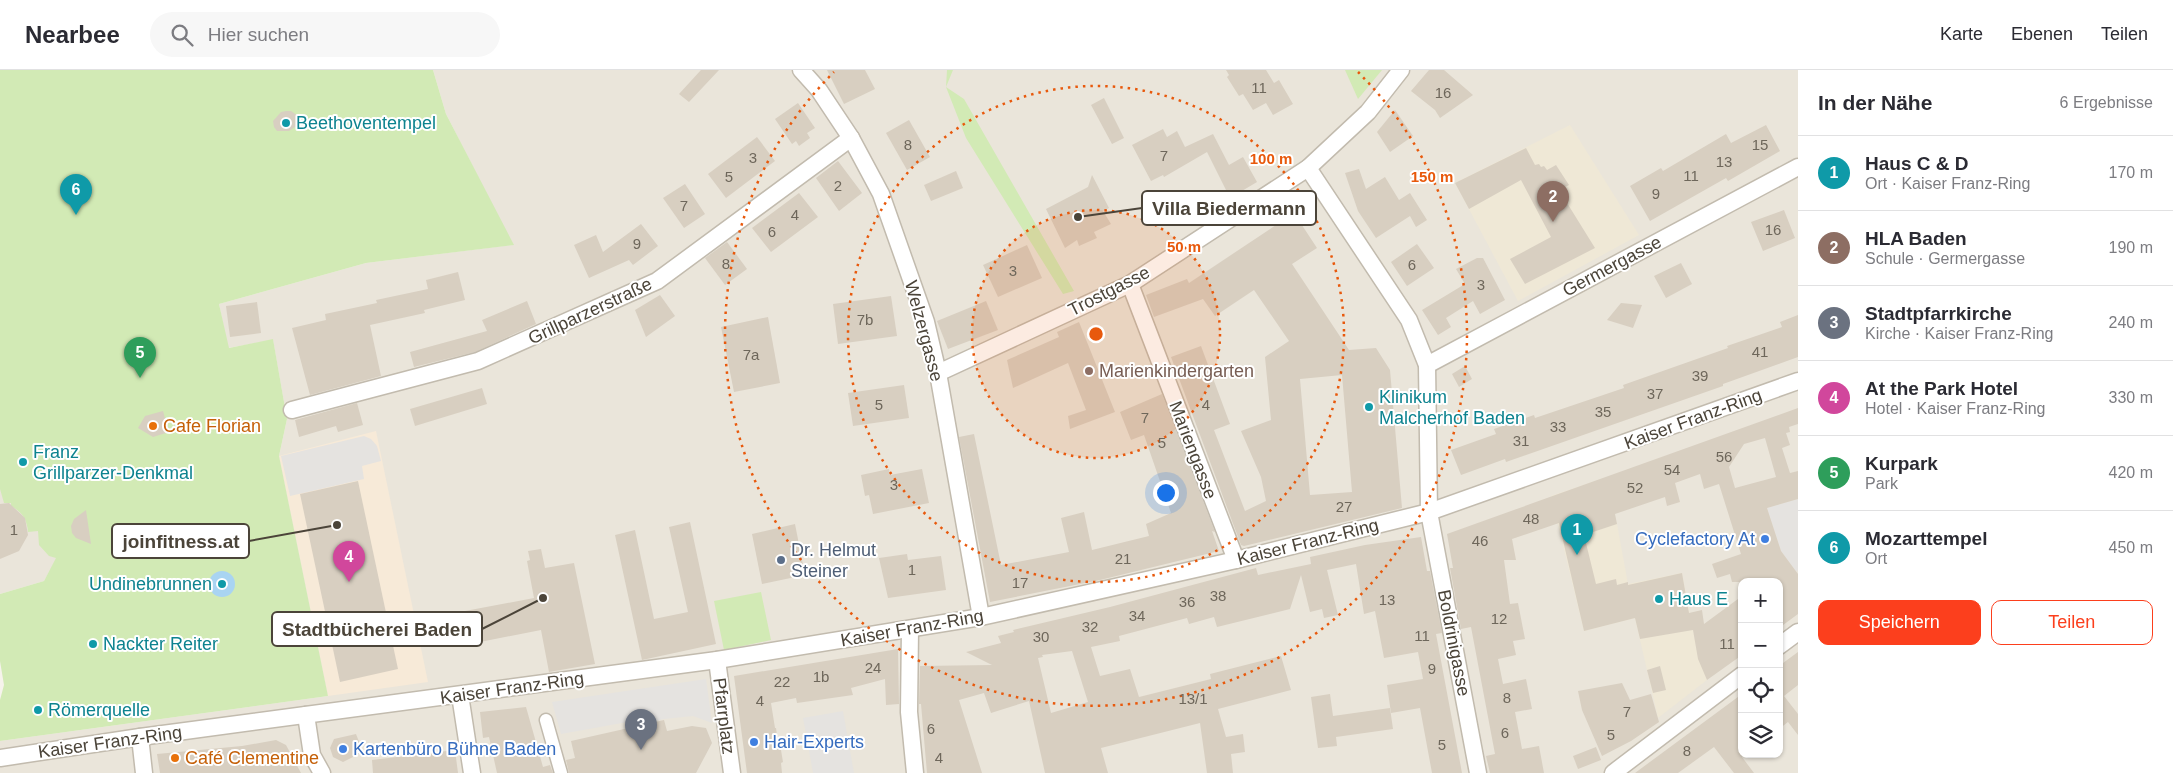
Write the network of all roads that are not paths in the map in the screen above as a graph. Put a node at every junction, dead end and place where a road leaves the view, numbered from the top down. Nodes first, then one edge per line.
1 (801, 70) edge
2 (1400, 70) edge
3 (851, 138) junction
4 (1798, 167) edge
5 (1308, 168) junction
6 (1130, 284) junction
7 (1427, 365) junction
8 (938, 373) junction
9 (1798, 381) edge
10 (292, 410) dead end
11 (1429, 512) junction
12 (1236, 560) junction
13 (981, 617) junction
14 (910, 629) junction
15 (1798, 632) edge
16 (1783, 643) edge
17 (717, 660) junction
18 (1738, 678) edge
19 (460, 695) junction
20 (306, 715) junction
21 (546, 720) dead end
22 (140, 737) junction
23 (0, 758) edge
24 (144, 773) edge
25 (322, 773) edge
26 (472, 773) edge
27 (561, 773) edge
28 (732, 773) edge
29 (915, 773) edge
30 (1478, 773) edge
31 (1613, 773) edge

1 - 3 street, Welzergasse
2 - 5 street, Trostgasse
3 - 8 street, Welzergasse
3 - 10 street, Grillparzerstraße
4 - 7 street, Germergasse
5 - 6 street, Trostgasse
5 - 7 street
6 - 8 street, Trostgasse
6 - 12 street, Mariengasse
7 - 11 street, Boldrinigasse
8 - 13 street, Welzergasse
9 - 11 street, Kaiser Franz-Ring
11 - 12 street, Kaiser Franz-Ring
11 - 30 street, Boldrinigasse
12 - 13 street, Kaiser Franz-Ring
13 - 14 street, Kaiser Franz-Ring
14 - 17 street, Kaiser Franz-Ring
14 - 29 street
15 - 16 street
17 - 19 street, Kaiser Franz-Ring
17 - 28 street, Pfarrplatz
18 - 31 street
19 - 20 street, Kaiser Franz-Ring
19 - 26 street
20 - 22 street, Kaiser Franz-Ring
20 - 25 street
21 - 27 street
22 - 23 street, Kaiser Franz-Ring
22 - 24 street

